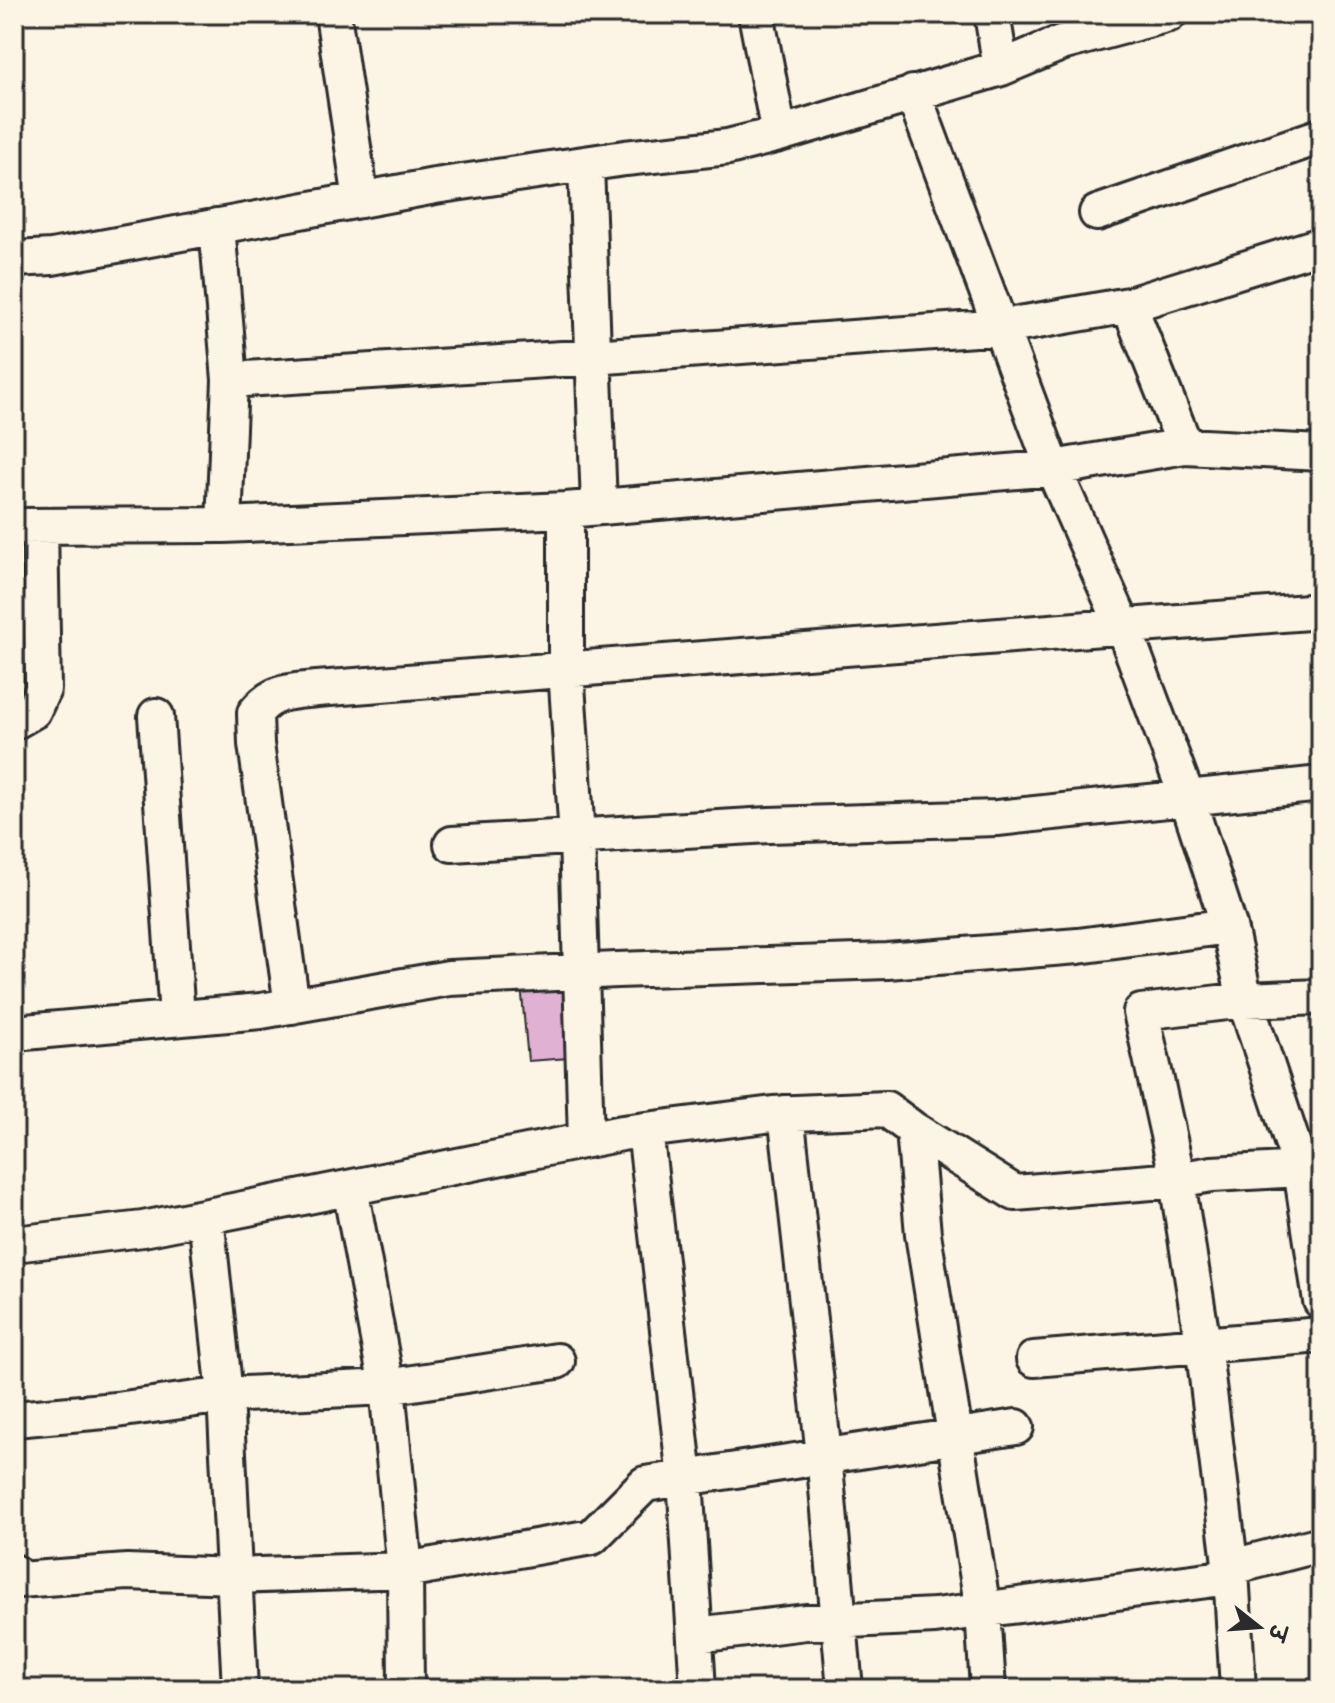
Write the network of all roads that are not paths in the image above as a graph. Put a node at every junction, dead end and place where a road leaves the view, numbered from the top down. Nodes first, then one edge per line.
1 (333, 14) edge
2 (756, 14) edge
3 (992, 14) edge
4 (1169, 14) edge
5 (1001, 68) junction
6 (913, 93) junction
7 (779, 134) junction
8 (1321, 136) edge
9 (586, 166) junction
10 (361, 200) junction
11 (1097, 213) dead end
12 (217, 226) junction
13 (1321, 245) edge
14 (14, 259) edge
15 (1129, 305) junction
16 (1002, 327) junction
17 (593, 357) junction
18 (230, 380) junction
19 (1185, 446) junction
20 (1321, 453) edge
21 (1053, 468) junction
22 (582, 507) junction
23 (224, 525) junction
24 (27, 526) edge
25 (1321, 611) edge
26 (1123, 626) junction
27 (566, 669) junction
28 (156, 716) dead end
29 (14, 722) edge
30 (1321, 784) edge
31 (1187, 797) junction
32 (577, 837) junction
33 (452, 844) dead end
34 (1229, 926) junction
35 (581, 971) junction
36 (1321, 997) edge
37 (1245, 1000) junction
38 (292, 1006) junction
39 (177, 1017) junction
40 (14, 1033) edge
41 (786, 1113) junction
42 (645, 1130) junction
43 (914, 1130) junction
44 (586, 1140) junction
45 (1311, 1168) edge
46 (1176, 1180) junction
47 (350, 1188) junction
48 (206, 1217) junction
49 (14, 1244) edge
50 (1321, 1301) edge
51 (1321, 1335) edge
52 (1203, 1344) junction
53 (1034, 1359) dead end
54 (557, 1361) dead end
55 (387, 1387) junction
56 (225, 1395) junction
57 (14, 1419) edge
58 (1016, 1427) dead end
59 (955, 1436) junction
60 (824, 1455) junction
61 (685, 1478) junction
62 (1321, 1544) edge
63 (405, 1570) junction
64 (1231, 1571) junction
65 (14, 1572) edge
66 (234, 1576) junction
67 (983, 1610) junction
68 (840, 1620) junction
69 (696, 1635) junction
70 (240, 1689) edge
71 (406, 1689) edge
72 (698, 1689) edge
73 (845, 1689) edge
74 (988, 1689) edge
75 (1238, 1689) edge

1 - 10 street
2 - 7 street
3 - 5 street
4 - 5 street
5 - 6 street
6 - 7 street
6 - 16 street
7 - 9 street
8 - 11 street
9 - 10 street
9 - 17 street
10 - 12 street
12 - 14 street
12 - 18 street
13 - 15 street
15 - 16 street
15 - 19 street
16 - 17 street
16 - 21 street
17 - 18 street
17 - 22 street
18 - 23 street
19 - 20 street
19 - 21 street
21 - 22 street
21 - 26 street
22 - 23 street
22 - 27 street
23 - 24 street
24 - 29 street
25 - 26 street
26 - 27 street
26 - 31 street
27 - 32 street
27 - 38 street
28 - 39 street
30 - 31 street
31 - 32 street
31 - 34 street
32 - 33 street
32 - 35 street
34 - 35 street
34 - 37 street
35 - 38 street
35 - 44 street
36 - 37 street
37 - 45 street
37 - 46 street
38 - 39 street
39 - 40 street
41 - 42 street
41 - 43 street
41 - 60 street
42 - 44 street
42 - 61 street
43 - 46 street
43 - 59 street
44 - 47 street
45 - 46 street
45 - 50 street
46 - 52 street
47 - 48 street
47 - 55 street
48 - 49 street
48 - 56 street
51 - 52 street
52 - 53 street
52 - 64 street
54 - 55 street
55 - 56 street
55 - 63 street
56 - 57 street
56 - 66 street
58 - 59 street
59 - 60 street
59 - 67 street
60 - 61 street
60 - 68 street
61 - 63 street
61 - 69 street
62 - 64 street
63 - 66 street
63 - 71 street
64 - 67 street
64 - 75 street
65 - 66 street
66 - 70 street
67 - 68 street
67 - 74 street
68 - 69 street
68 - 73 street
69 - 72 street

